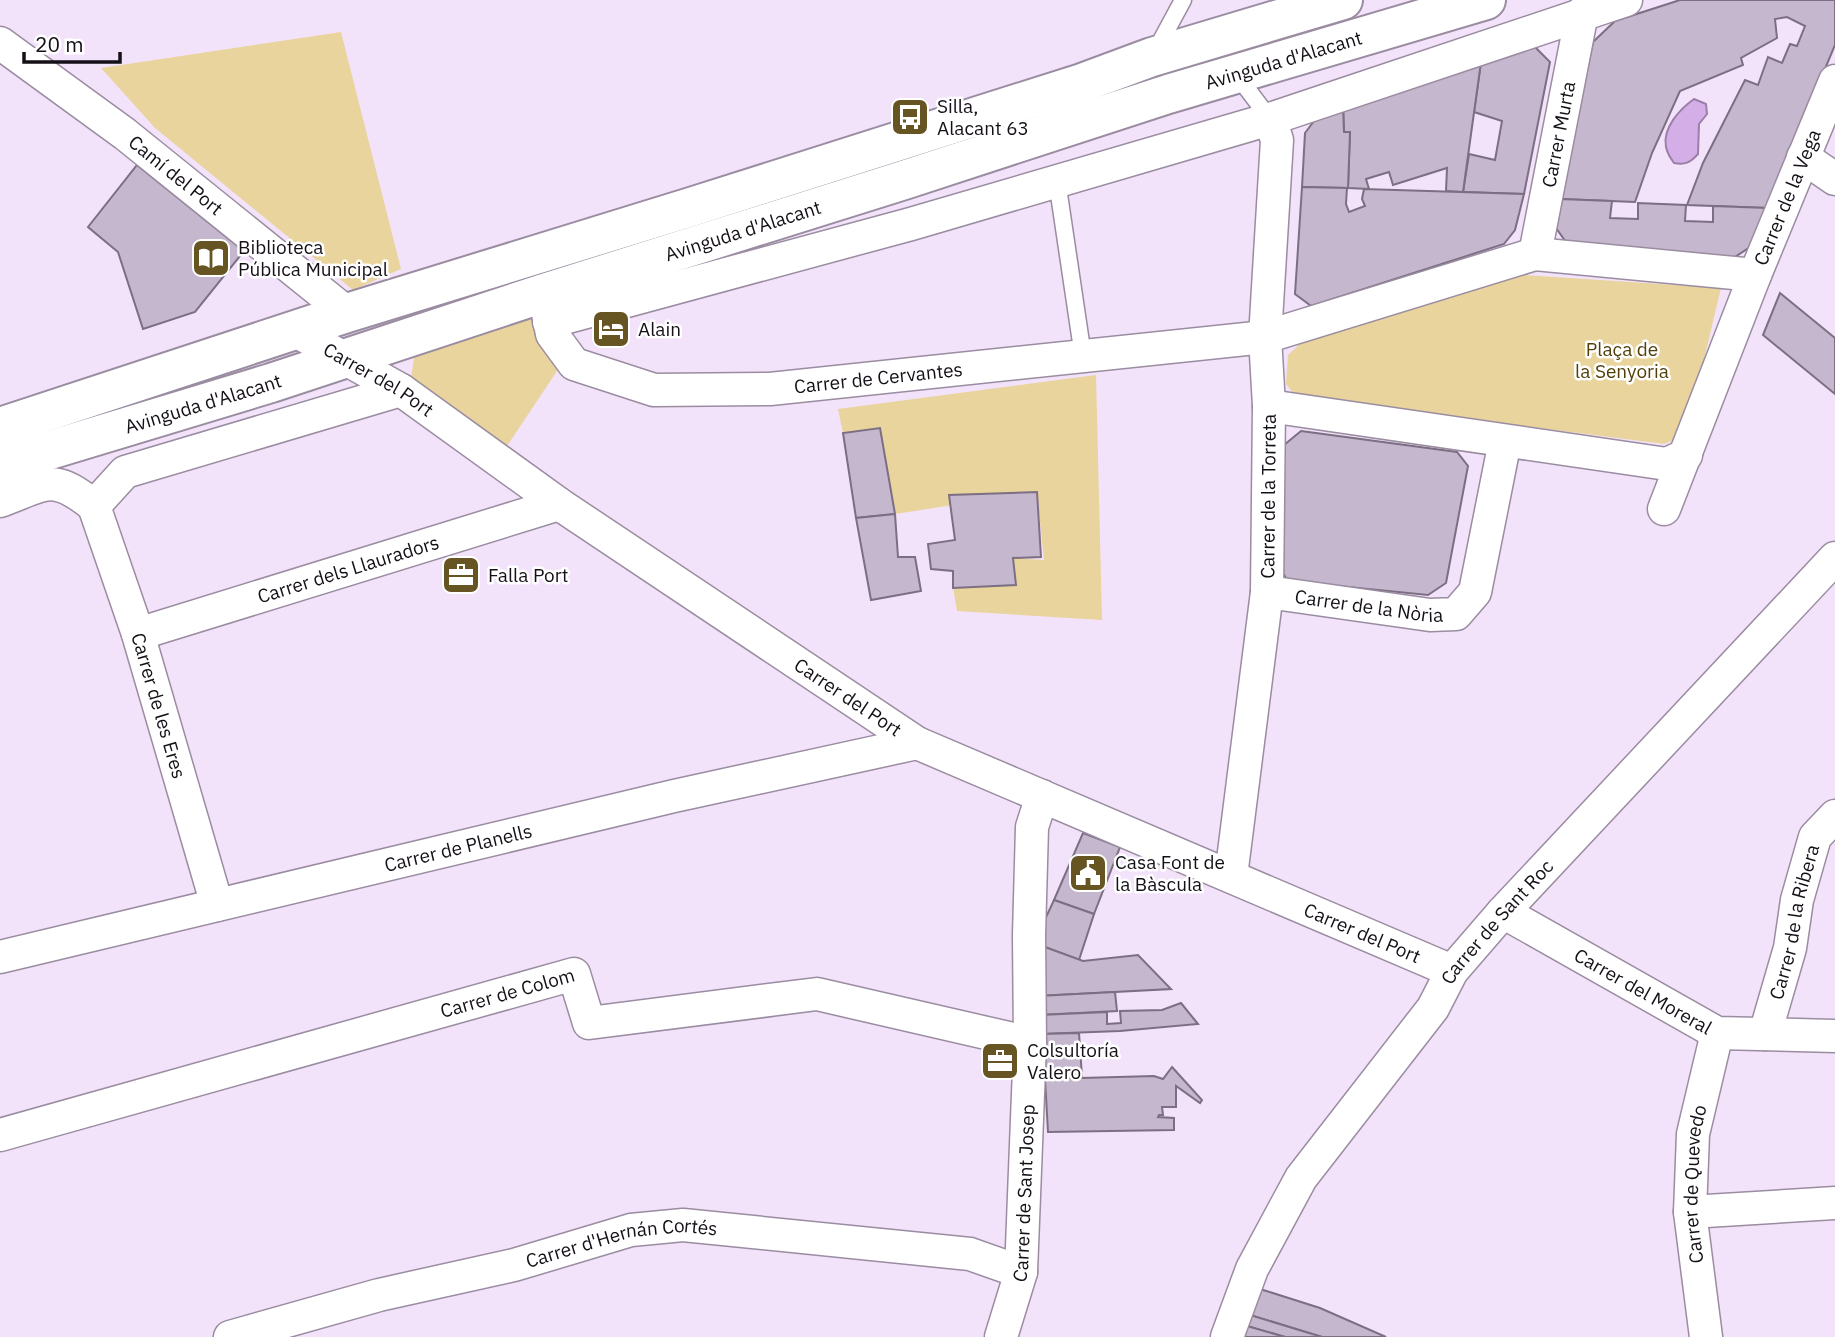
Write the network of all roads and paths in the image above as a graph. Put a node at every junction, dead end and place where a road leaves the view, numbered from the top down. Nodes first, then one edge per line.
1 (1183, 0) edge
2 (1486, 0) edge
3 (1626, 0) edge
4 (1337, 1) edge
5 (1582, 13) junction
6 (0, 43) edge
7 (1152, 57) junction
8 (1236, 74) junction
9 (1835, 81) edge
10 (1270, 119) junction
11 (1803, 157) junction
12 (1835, 180) edge
13 (1057, 181) junction
14 (1535, 254) junction
15 (1755, 275) junction
16 (546, 307) junction
17 (347, 313) junction
18 (294, 330) junction
19 (1265, 337) junction
20 (1083, 356) junction
21 (346, 359) junction
22 (401, 390) junction
23 (1269, 406) junction
24 (0, 427) edge
25 (1505, 441) junction
26 (1686, 455) junction
27 (0, 465) edge
28 (0, 501) edge
29 (559, 504) junction
30 (94, 506) junction
31 (1664, 509) dead end
32 (1835, 558) edge
33 (1268, 592) junction
34 (138, 634) junction
35 (917, 743) junction
36 (1042, 796) junction
37 (1835, 816) edge
38 (1231, 876) junction
39 (217, 905) junction
40 (1503, 912) junction
41 (0, 957) edge
42 (1451, 971) junction
43 (1717, 1033) junction
44 (1765, 1034) junction
45 (1835, 1036) edge
46 (1030, 1042) junction
47 (0, 1135) edge
48 (1835, 1203) edge
49 (1690, 1212) junction
50 (1021, 1272) junction
51 (230, 1337) edge
52 (1001, 1337) edge
53 (1227, 1337) edge
54 (1706, 1337) edge

1 - 7 lane
2 - 8 main road, Avinguda d'Alacant
3 - 5 street, Avinguda d'Alacant
4 - 7 main road, Avinguda d'Alacant
5 - 10 street, Avinguda d'Alacant
5 - 14 street, Carrer Murta
6 - 17 street, Camí del Port
7 - 17 main road, Avinguda d'Alacant
8 - 10 lane
8 - 16 main road, Avinguda d'Alacant
9 - 11 street, Carrer de la Vega
10 - 13 street, Avinguda d'Alacant
10 - 19 street, Carrer de la Torreta
11 - 12 street
11 - 15 street, Carrer de la Vega
13 - 16 street, Avinguda d'Alacant
13 - 20 lane
14 - 15 street
14 - 19 street
15 - 26 street
16 - 20 street, Carrer de Cervantes
16 - 21 main road, Avinguda d'Alacant
17 - 18 main road, Avinguda d'Alacant
18 - 21 street, Carrer del Port
18 - 24 main road, Avinguda d'Alacant
19 - 20 street, Carrer de Cervantes
19 - 23 street, Carrer de la Torreta
21 - 22 street, Carrer del Port
21 - 27 main road, Avinguda d'Alacant
22 - 29 street, Carrer del Port
22 - 30 street
23 - 25 street
23 - 33 street, Carrer de la Torreta
25 - 26 street
25 - 33 street, Carrer de la Nòria
26 - 31 street
28 - 30 street
29 - 34 street, Carrer dels Llauradors
29 - 35 street, Carrer del Port
30 - 34 street, Carrer de les Eres
32 - 40 street, Carrer de Sant Roc
33 - 38 street, Carrer de la Torreta
34 - 39 street, Carrer de les Eres
35 - 36 street, Carrer del Port
35 - 39 street, Carrer de Planells
36 - 38 street, Carrer del Port
36 - 46 street, Carrer de Sant Josep
37 - 44 street, Carrer de la Ribera
38 - 42 street, Carrer del Port
39 - 41 street, Carrer de Planells
40 - 42 street, Carrer de Sant Roc
40 - 43 street, Carrer del Moreral
42 - 53 street, Carrer de Sant Roc
43 - 44 street, Carrer del Moreral
43 - 49 street, Carrer de Quevedo
44 - 45 street, Carrer del Moreral
46 - 47 street, Carrer de Colom
46 - 50 street, Carrer de Sant Josep
48 - 49 street
49 - 54 street, Carrer de Quevedo
50 - 51 street, Carrer d'Hernán Cortés
50 - 52 street, Carrer de Sant Josep

